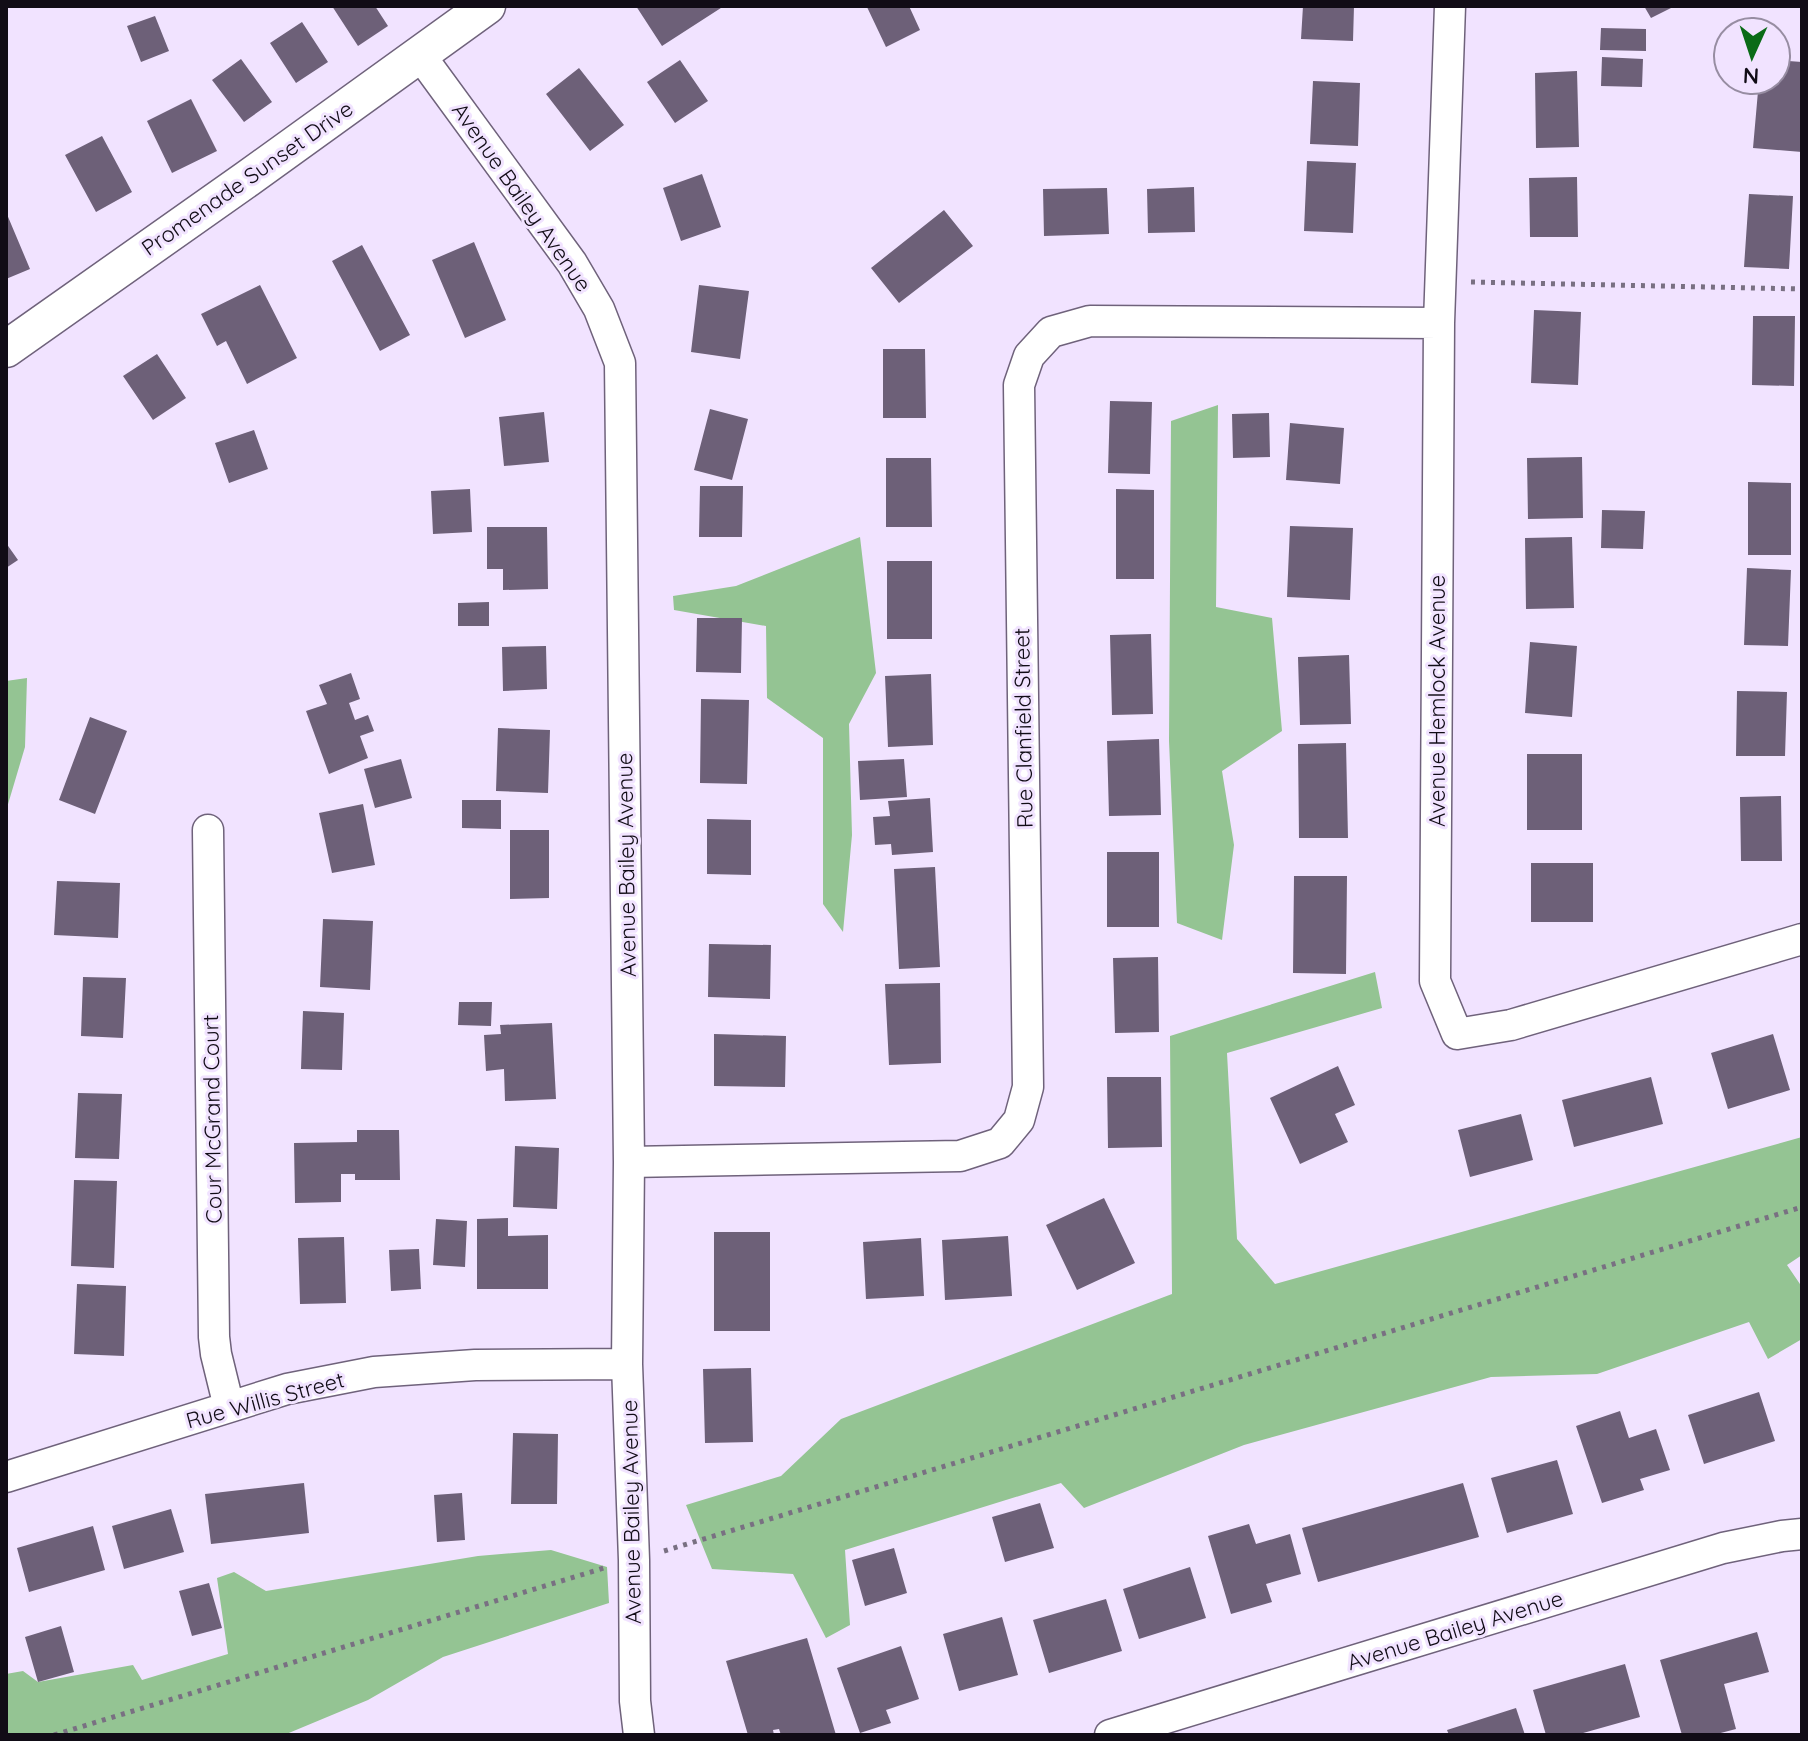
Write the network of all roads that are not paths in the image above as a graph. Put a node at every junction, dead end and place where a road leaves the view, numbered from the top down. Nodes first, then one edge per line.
1 (487, 6) edge
2 (1450, 6) edge
3 (420, 55) junction
4 (1439, 323) junction
5 (6, 349) edge
6 (208, 830) dead end
7 (1802, 939) edge
8 (629, 1162) junction
9 (627, 1364) junction
10 (229, 1407) junction
11 (6, 1477) edge
12 (1802, 1534) edge
13 (639, 1735) edge
14 (1110, 1735) edge

1 - 3 street, Promenade Sunset Drive
2 - 4 street, Avenue Hemlock Avenue
3 - 5 street, Promenade Sunset Drive
3 - 8 street, Avenue Bailey Avenue
4 - 7 street, Avenue Hemlock Avenue
4 - 8 street, Rue Clanfield Street
6 - 10 street, Cour McGrand Court
8 - 9 street, Avenue Bailey Avenue
9 - 10 street, Rue Willis Street
9 - 13 street, Avenue Bailey Avenue
10 - 11 street, Rue Willis Street
12 - 14 street, Avenue Bailey Avenue

